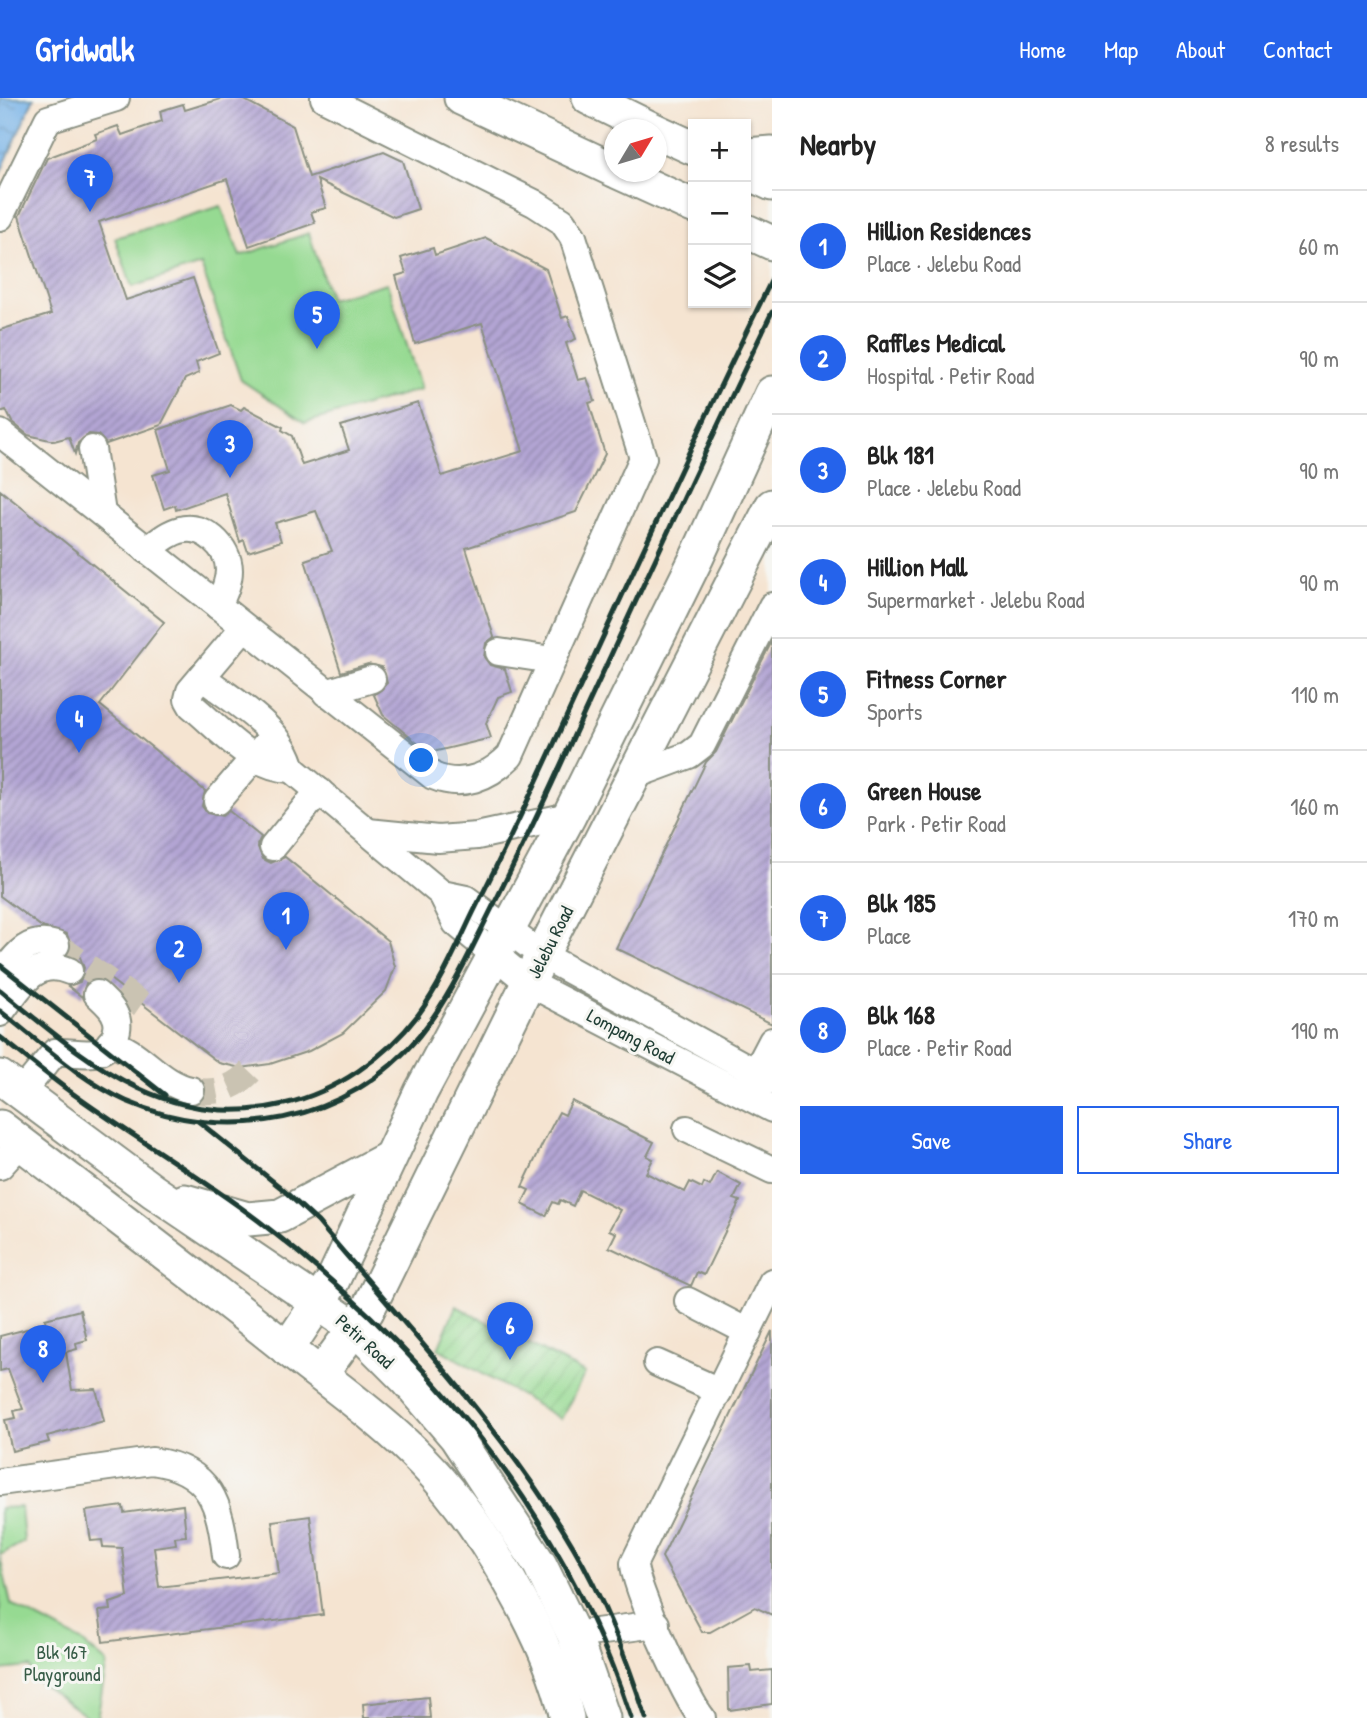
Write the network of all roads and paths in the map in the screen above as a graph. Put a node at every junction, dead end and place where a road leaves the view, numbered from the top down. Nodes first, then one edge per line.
1 (116, 98) edge
2 (324, 98) edge
3 (461, 98) edge
4 (589, 98) edge
5 (632, 119) edge
6 (667, 136) edge
7 (688, 146) edge
8 (772, 153) edge
9 (751, 155) edge
10 (604, 165) edge
11 (751, 174) edge
12 (640, 182) edge
13 (772, 184) edge
14 (688, 204) edge
15 (0, 217) edge
16 (751, 233) edge
17 (772, 243) edge
18 (772, 393) edge
19 (0, 433) edge
20 (92, 449) dead end
21 (772, 507) edge
22 (102, 513) junction
23 (772, 513) edge
24 (147, 550) junction
25 (218, 606) junction
26 (772, 606) edge
27 (244, 627) junction
28 (499, 652) dead end
29 (552, 660) junction
30 (202, 677) junction
31 (372, 679) dead end
32 (326, 693) junction
33 (274, 734) junction
34 (255, 757) junction
35 (292, 769) junction
36 (635, 775) junction
37 (319, 791) junction
38 (217, 801) dead end
39 (569, 816) junction
40 (368, 832) junction
41 (273, 846) dead end
42 (500, 943) junction
43 (56, 945) tunnel mouth
44 (536, 969) junction
45 (69, 971) tunnel mouth
46 (0, 977) edge
47 (97, 994) dead end
48 (0, 1013) edge
49 (772, 1041) edge
50 (110, 1043) junction
51 (757, 1083) edge
52 (10, 1085) edge
53 (191, 1090) tunnel mouth
54 (772, 1109) edge
55 (687, 1129) dead end
56 (7, 1145) edge
57 (389, 1158) junction
58 (772, 1170) edge
59 (148, 1187) junction
60 (131, 1229) junction
61 (772, 1282) edge
62 (688, 1301) dead end
63 (320, 1303) junction
64 (766, 1309) edge
65 (355, 1328) junction
66 (748, 1332) junction
67 (287, 1349) junction
68 (657, 1363) dead end
69 (321, 1374) junction
70 (719, 1391) junction
71 (0, 1482) edge
72 (226, 1556) dead end
73 (656, 1625) junction
74 (574, 1635) junction
75 (567, 1718) edge
76 (603, 1718) edge
77 (702, 1718) edge

1 - 15 street
2 - 29 street
3 - 10 main road
4 - 5 main road
6 - 7 main road
8 - 9 main road
11 - 13 main road
12 - 14 main road
16 - 17 main road
18 - 39 main road
19 - 22 street
20 - 22 street
21 - 23 street
21 - 36 main road, Jelebu Road
22 - 24 street
24 - 25 street
24 - 25 street
25 - 27 street
26 - 36 street
27 - 30 street
27 - 32 street
28 - 29 street
29 - 32 street
30 - 33 street
30 - 34 street
31 - 32 street
33 - 34 street
33 - 35 street
34 - 35 street
34 - 38 street
35 - 37 street
36 - 44 main road, Jelebu Road
37 - 40 street
37 - 41 street
39 - 40 street
39 - 42 main road
40 - 42 street, Lompang Road
42 - 44 street, Lompang Road
42 - 57 main road
43 - 46 street
44 - 51 street, Lompang Road
44 - 65 main road, Jelebu Road
45 - 48 street
47 - 50 street
49 - 51 street
50 - 52 street
50 - 53 street
51 - 54 street, Lompang Road
52 - 59 main road, Petir Road
55 - 58 street
56 - 60 main road
57 - 59 main road
57 - 63 main road
59 - 60 main road
59 - 63 main road, Petir Road
60 - 67 main road
61 - 64 street
62 - 66 street
63 - 65 main road, Petir Road
63 - 67 main road
64 - 66 street
65 - 69 main road, Jelebu Road
65 - 74 main road, Petir Road
66 - 70 street
67 - 69 main road
68 - 70 street
69 - 75 main road
70 - 73 street
71 - 72 street
73 - 74 street
73 - 77 street
74 - 76 main road, Petir Road

